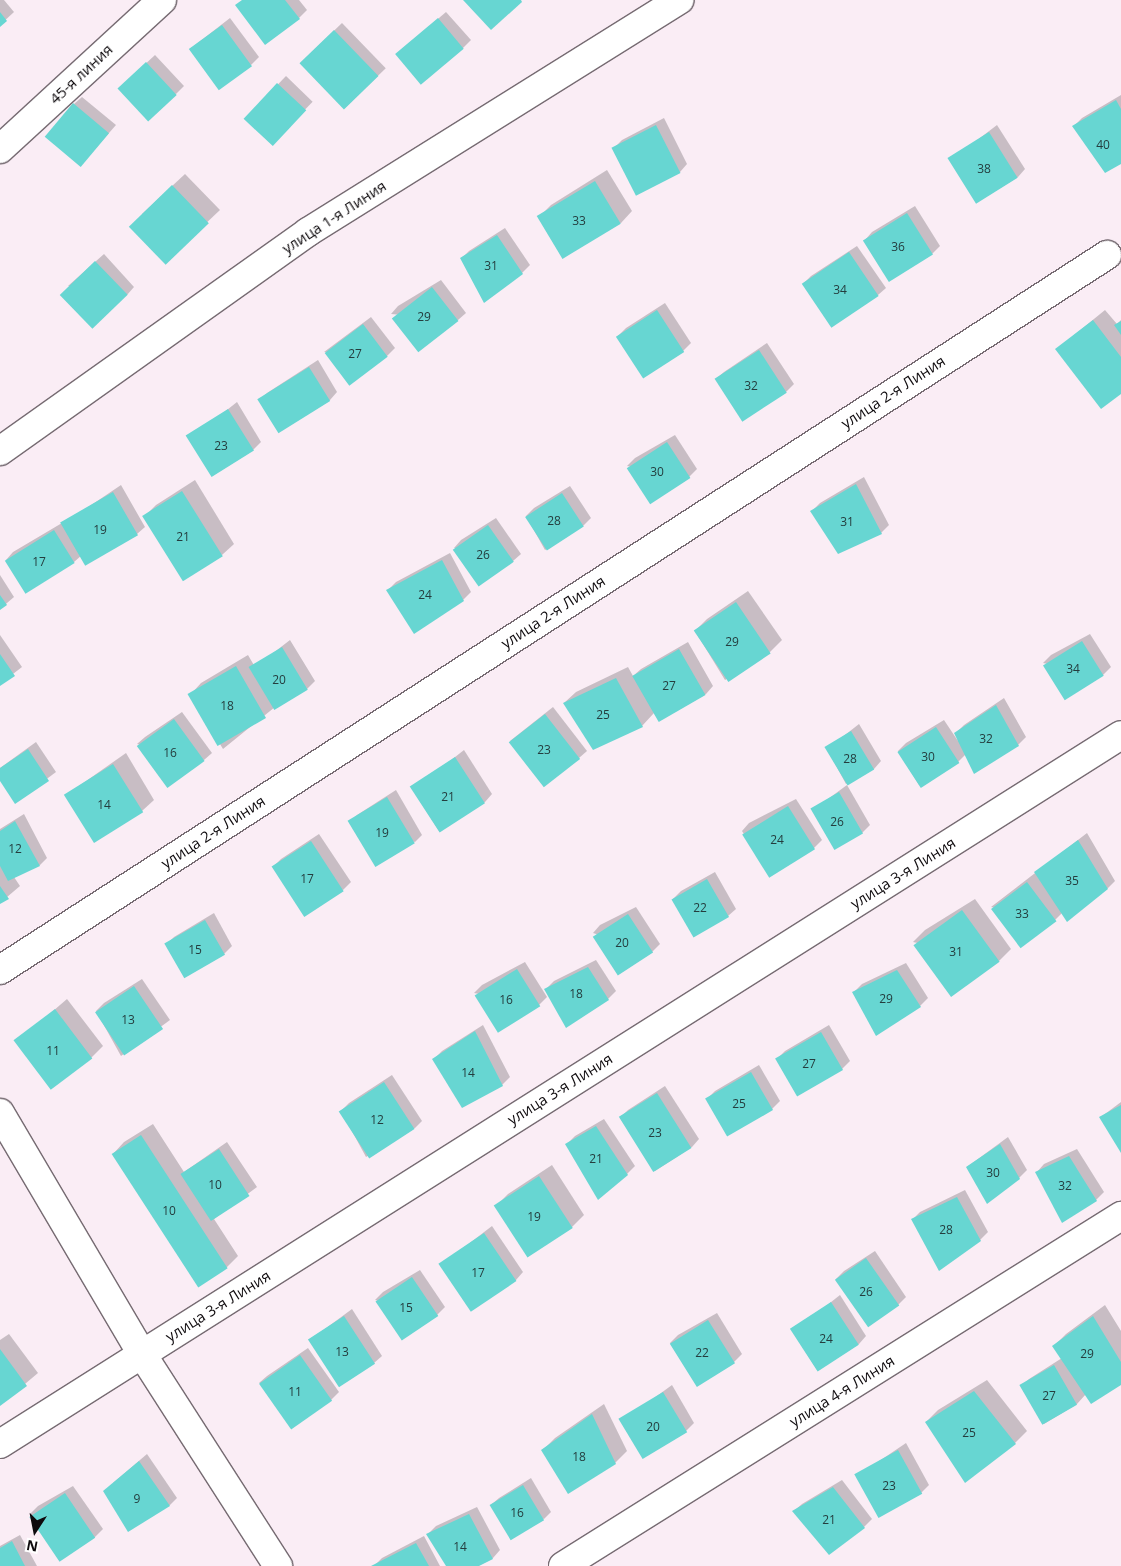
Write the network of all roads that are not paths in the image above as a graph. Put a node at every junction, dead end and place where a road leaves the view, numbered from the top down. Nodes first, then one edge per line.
1 (162, 0) edge
2 (679, 0) edge
3 (0, 149) edge
4 (1107, 255) dead end
5 (0, 451) edge
6 (1121, 735) edge
7 (0, 970) edge
8 (0, 1114) edge
9 (1121, 1216) edge
10 (142, 1354) junction
11 (0, 1444) edge
12 (278, 1566) edge
13 (563, 1566) edge

1 - 3 street, 45-я линия
2 - 5 street, улица 1-я Линия
4 - 7 street, улица 2-я Линия
6 - 10 street, улица 3-я Линия
8 - 10 street
9 - 13 street, улица 4-я Линия
10 - 11 street, улица 3-я Линия
10 - 12 street

